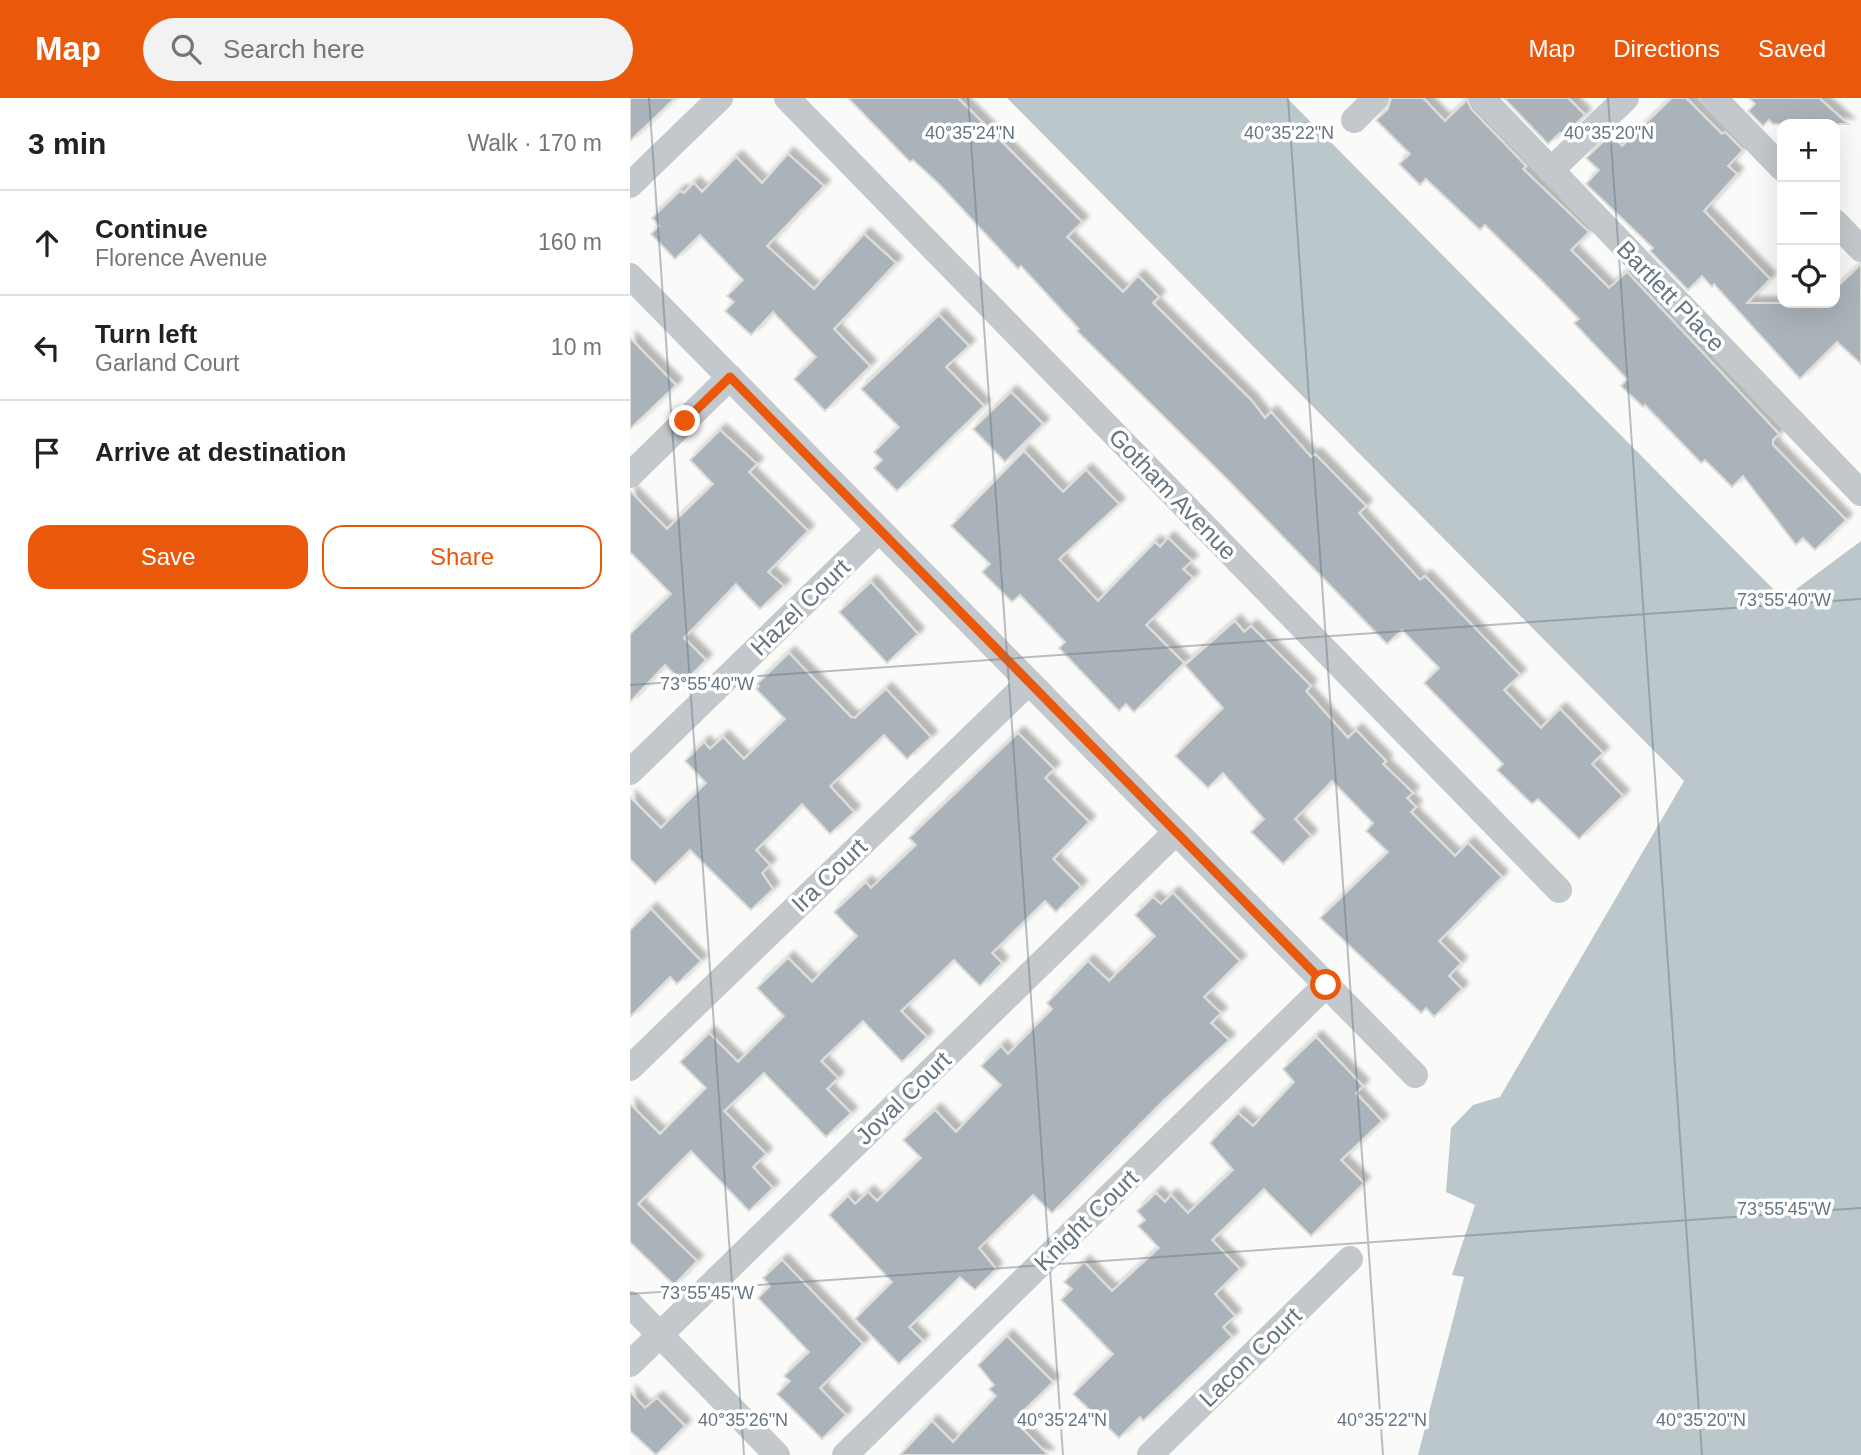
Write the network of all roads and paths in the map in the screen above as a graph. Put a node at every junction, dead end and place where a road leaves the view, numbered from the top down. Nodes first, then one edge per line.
1 (720, 98) edge
2 (787, 98) edge
3 (1376, 98) edge
4 (1482, 98) edge
5 (1626, 98) edge
6 (1714, 98) edge
7 (1354, 120) dead end
8 (1777, 163) edge
9 (1551, 170) junction
10 (630, 185) edge
11 (1840, 227) edge
12 (1861, 249) edge
13 (630, 276) edge
14 (730, 377) junction
15 (630, 475) edge
16 (1861, 493) edge
17 (879, 530) junction
18 (1029, 682) junction
19 (630, 772) edge
20 (1176, 832) junction
21 (1559, 890) dead end
22 (1326, 985) junction
23 (630, 1068) edge
24 (1415, 1075) dead end
25 (1350, 1259) dead end
26 (630, 1304) edge
27 (660, 1335) junction
28 (630, 1364) edge
29 (777, 1455) edge
30 (845, 1455) edge
31 (1150, 1455) edge

1 - 10 street
2 - 21 street, Gotham Avenue
3 - 7 street
4 - 9 street, Bartlett Place
5 - 9 street
6 - 8 street
9 - 16 street, Bartlett Place
11 - 12 street
13 - 14 street
14 - 15 street
14 - 17 street
17 - 18 street
17 - 19 street, Hazel Court
18 - 20 street
18 - 23 street, Ira Court
20 - 22 street
20 - 27 street, Joval Court
22 - 24 street
22 - 30 street, Knight Court
25 - 31 street, Lacon Court
26 - 27 street
27 - 28 street, Joval Court
27 - 29 street

